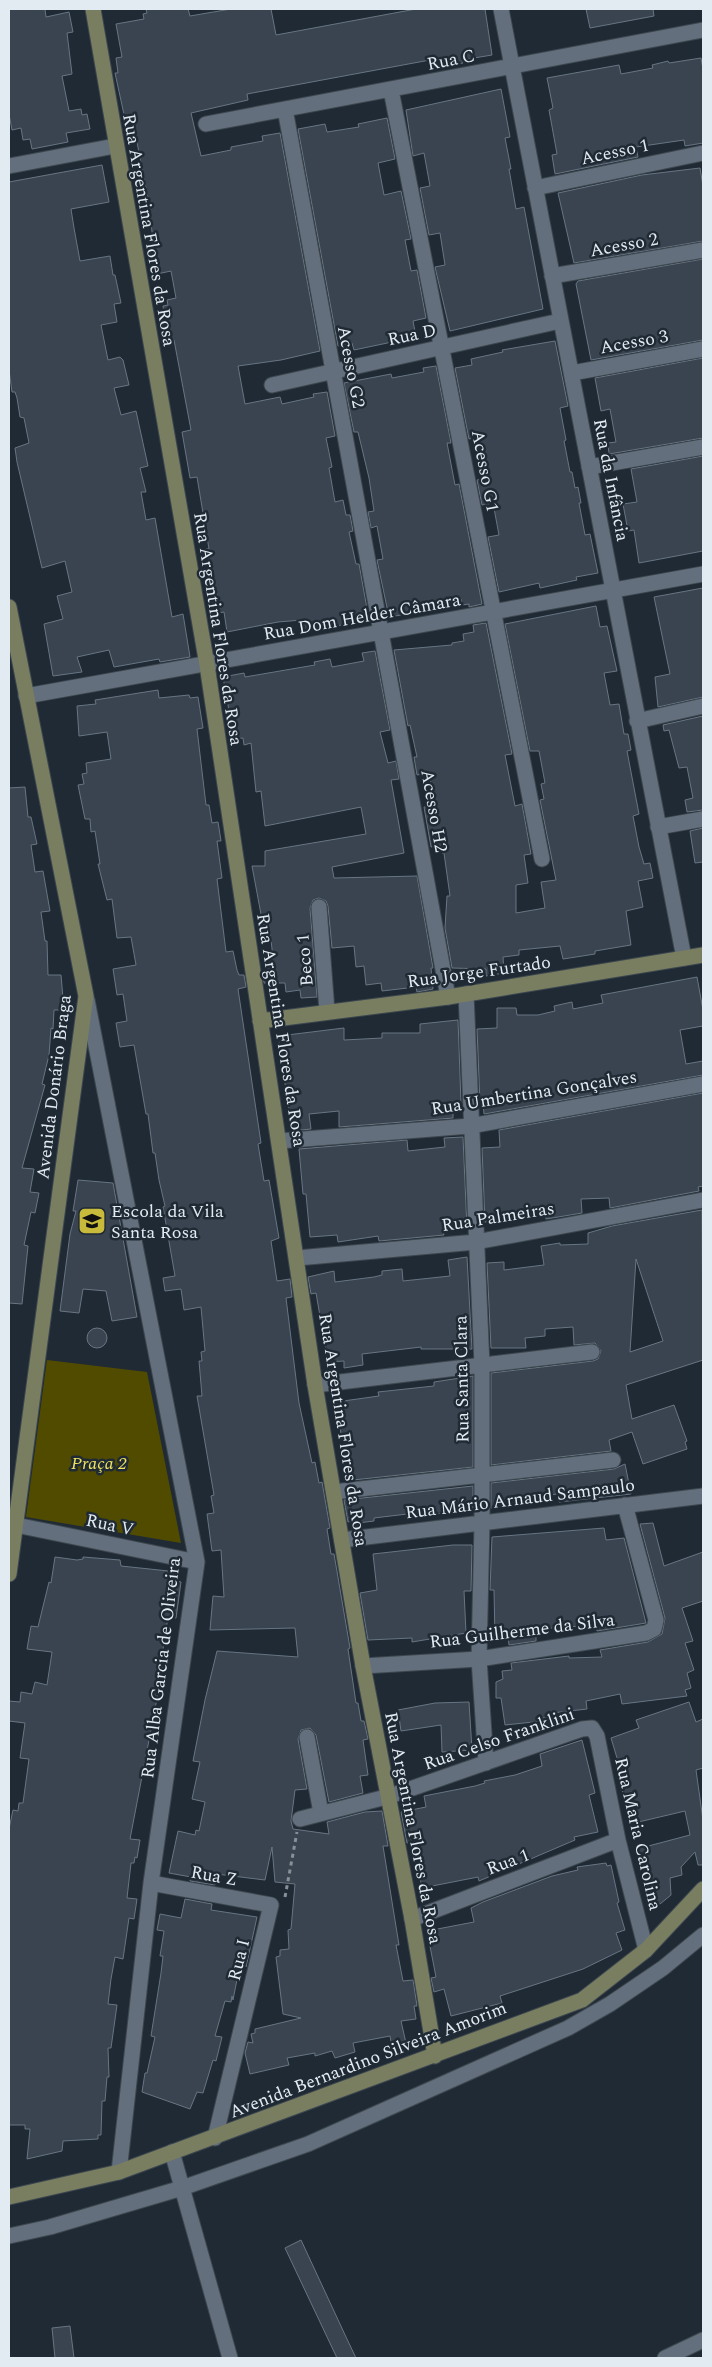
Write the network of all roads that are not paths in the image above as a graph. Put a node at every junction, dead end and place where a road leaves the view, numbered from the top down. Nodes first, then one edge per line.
1 (93, 9) edge
2 (501, 9) edge
3 (703, 30) edge
4 (511, 67) junction
5 (391, 90) junction
6 (284, 109) junction
7 (206, 124) dead end
8 (115, 146) junction
9 (703, 153) edge
10 (9, 166) edge
11 (535, 188) junction
12 (703, 250) edge
13 (552, 276) junction
14 (560, 321) junction
15 (442, 348) junction
16 (703, 349) edge
17 (332, 371) junction
18 (572, 373) junction
19 (272, 385) dead end
20 (703, 447) edge
21 (590, 467) junction
22 (703, 574) edge
23 (612, 590) junction
24 (9, 607) edge
25 (494, 612) junction
26 (383, 632) junction
27 (207, 665) junction
28 (26, 696) junction
29 (703, 706) edge
30 (637, 721) junction
31 (703, 819) edge
32 (658, 826) junction
33 (542, 859) dead end
34 (319, 908) dead end
35 (703, 955) edge
36 (684, 958) junction
37 (466, 994) junction
38 (86, 996) junction
39 (448, 997) junction
40 (327, 1011) junction
41 (260, 1021) junction
42 (703, 1084) edge
43 (470, 1126) junction
44 (279, 1141) junction
45 (703, 1200) edge
46 (476, 1242) junction
47 (297, 1258) junction
48 (592, 1352) dead end
49 (482, 1365) junction
50 (316, 1385) junction
51 (613, 1460) dead end
52 (482, 1474) junction
53 (334, 1492) junction
54 (703, 1496) edge
55 (625, 1505) junction
56 (482, 1522) junction
57 (16, 1525) junction
58 (342, 1540) junction
59 (197, 1562) junction
60 (9, 1574) edge
61 (479, 1658) junction
62 (363, 1666) junction
63 (592, 1728) joint
64 (307, 1737) dead end
65 (486, 1763) junction
66 (390, 1796) junction
67 (321, 1813) junction
68 (300, 1819) road end
69 (618, 1840) junction
70 (151, 1883) junction
71 (703, 1889) edge
72 (272, 1905) joint
73 (412, 1918) junction
74 (703, 1936) edge
75 (646, 1950) junction
76 (435, 2056) junction
77 (215, 2138) junction
78 (172, 2152) junction
79 (120, 2172) junction
80 (182, 2188) junction
81 (9, 2197) edge
82 (9, 2236) edge
83 (703, 2340) edge
84 (230, 2358) edge
85 (665, 2358) edge

1 - 8 street, Rua Argentina Flores da Rosa
2 - 4 street, Rua da Infância
3 - 4 street, Rua C
4 - 5 street, Rua C
4 - 11 street, Rua da Infância
5 - 6 street, Rua C
5 - 15 street, Acesso G1
6 - 7 street, Rua C
6 - 17 street, Acesso G2
8 - 10 street
8 - 27 street, Rua Argentina Flores da Rosa
9 - 11 street, Acesso 1
11 - 13 street, Rua da Infância
12 - 13 street, Acesso 2
13 - 14 street, Rua da Infância
14 - 15 street, Rua D
14 - 18 street, Rua da Infância
15 - 17 street, Rua D
15 - 25 street, Acesso G1
16 - 18 street, Acesso 3
17 - 19 street, Rua D
17 - 26 street, Acesso G2
18 - 21 street, Rua da Infância
20 - 21 street
21 - 23 street, Rua da Infância
22 - 23 street, Rua Dom Helder Câmara
23 - 25 street, Rua Dom Helder Câmara
23 - 30 street, Rua da Infância
24 - 28 street, Avenida Donário Braga
25 - 26 street, Rua Dom Helder Câmara
25 - 33 street, Acesso G1
26 - 27 street, Rua Dom Helder Câmara
26 - 39 street, Acesso H2
27 - 28 street, Rua Dom Helder Câmara
27 - 41 street, Rua Argentina Flores da Rosa
28 - 38 street, Avenida Donário Braga
29 - 30 street
30 - 32 street, Rua da Infância
31 - 32 street
32 - 36 street, Rua da Infância
34 - 40 street, Beco 1
35 - 36 street, Rua Jorge Furtado
36 - 37 street, Rua Jorge Furtado
37 - 39 street, Rua Jorge Furtado
37 - 43 street, Rua Santa Clara
38 - 57 street, Avenida Donário Braga
38 - 59 street, Rua Alba Garcia de Oliveira
39 - 40 street, Rua Jorge Furtado
40 - 41 street, Rua Jorge Furtado
41 - 44 street, Rua Argentina Flores da Rosa
42 - 43 street, Rua Umbertina Gonçalves
43 - 44 street, Rua Umbertina Gonçalves
43 - 46 street, Rua Santa Clara
44 - 47 street, Rua Argentina Flores da Rosa
45 - 46 street, Rua Palmeiras
46 - 47 street, Rua Palmeiras
46 - 49 street, Rua Santa Clara
47 - 50 street, Rua Argentina Flores da Rosa
48 - 49 street
49 - 50 street
49 - 52 street, Rua Santa Clara
50 - 53 street, Rua Argentina Flores da Rosa
51 - 52 street
52 - 53 street
52 - 56 street, Rua Santa Clara
53 - 58 street, Rua Argentina Flores da Rosa
54 - 55 street, Rua Mário Arnaud Sampaulo
55 - 56 street, Rua Mário Arnaud Sampaulo
55 - 61 street, Rua Guilherme da Silva
56 - 58 street, Rua Mário Arnaud Sampaulo
56 - 61 street, Rua Santa Clara
57 - 59 street, Rua V
57 - 60 street, Avenida Donário Braga
58 - 62 street, Rua Argentina Flores da Rosa
59 - 70 street, Rua Alba Garcia de Oliveira
61 - 62 street, Rua Guilherme da Silva
61 - 65 street, Rua Santa Clara
62 - 66 street, Rua Argentina Flores da Rosa
63 - 65 street, Rua Celso Franklini
63 - 69 street, Rua Maria Carolina
64 - 67 street
65 - 66 street, Rua Celso Franklini
66 - 67 street
66 - 73 street, Rua Argentina Flores da Rosa
67 - 68 street
69 - 73 street, Rua 1
69 - 75 street, Rua Maria Carolina
70 - 72 street, Rua Z
70 - 79 street, Rua Alba Garcia de Oliveira
71 - 75 street, Avenida Bernardino Silveira Amorim
72 - 77 street, Rua I
73 - 76 street, Rua Argentina Flores da Rosa
74 - 80 street
75 - 76 street, Avenida Bernardino Silveira Amorim
76 - 77 street, Avenida Bernardino Silveira Amorim
77 - 78 street, Avenida Bernardino Silveira Amorim
78 - 79 street, Avenida Bernardino Silveira Amorim
78 - 80 street
79 - 81 street, Avenida Bernardino Silveira Amorim
80 - 82 street
80 - 84 street
83 - 85 street

